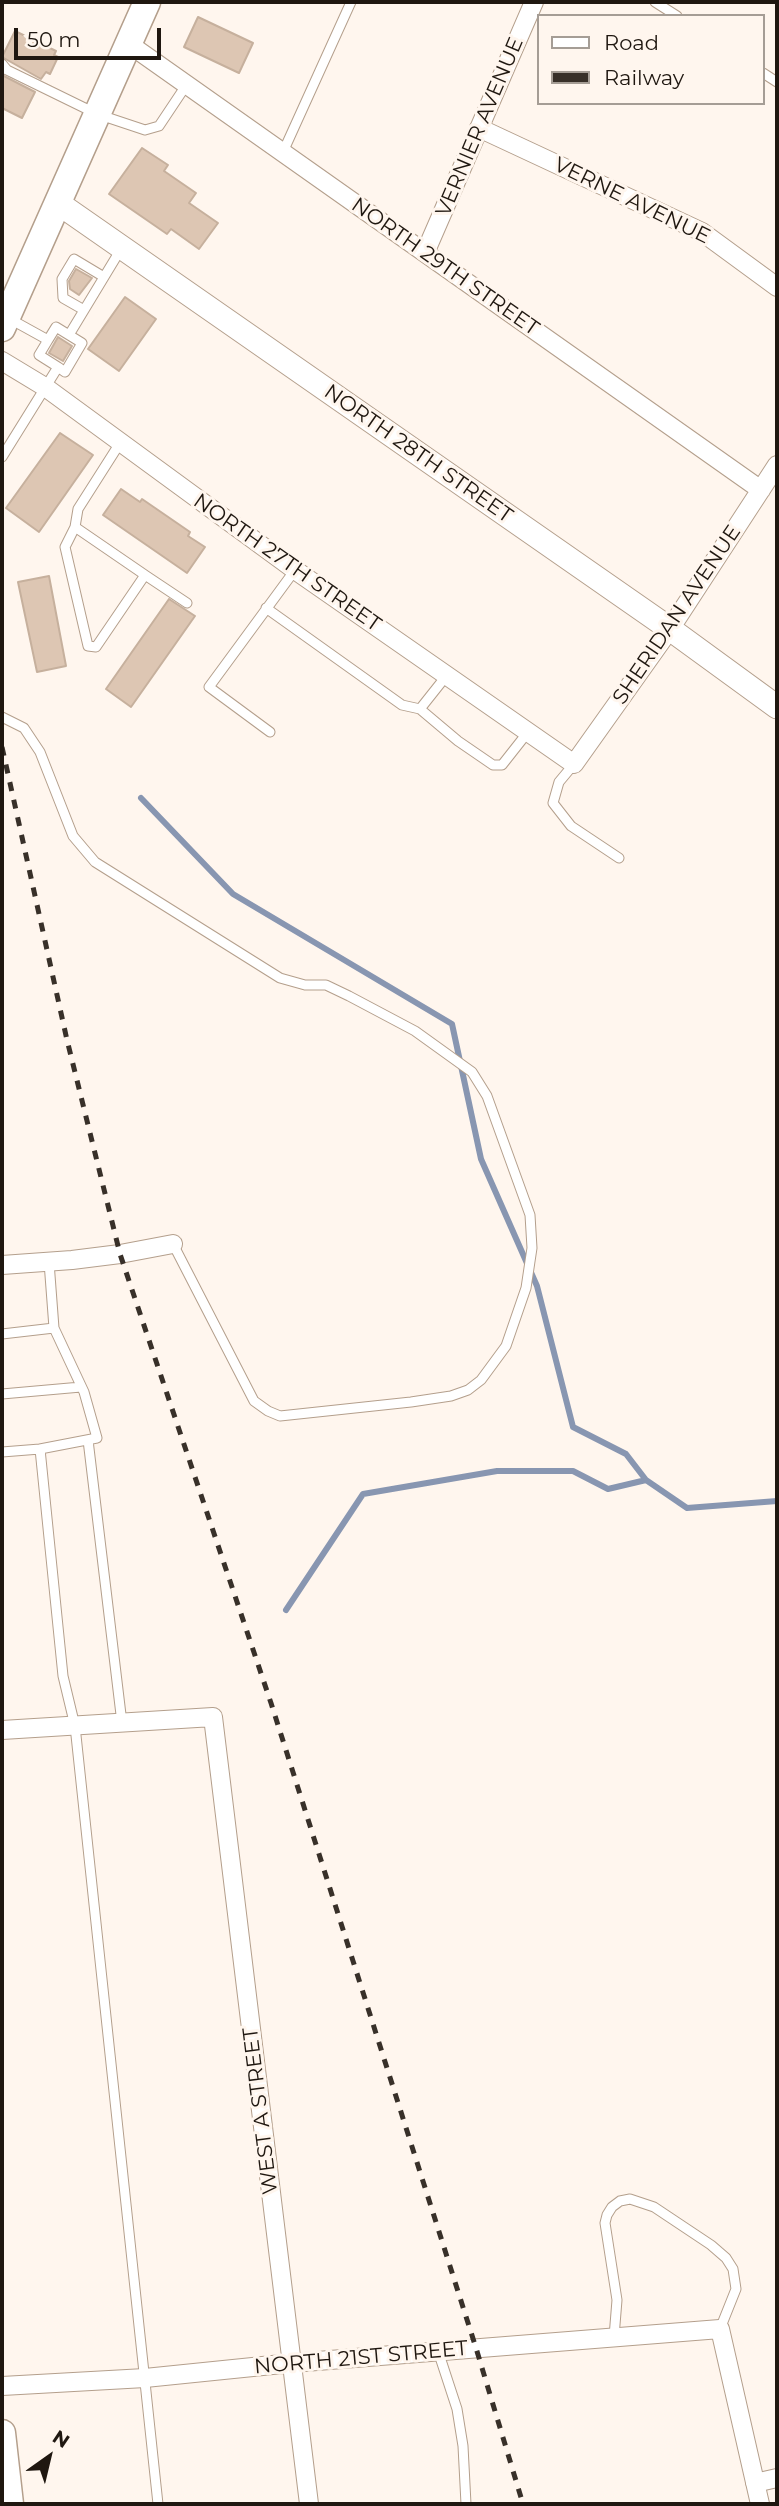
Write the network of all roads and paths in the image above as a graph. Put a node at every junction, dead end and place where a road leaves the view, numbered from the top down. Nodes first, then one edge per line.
1 (147, 2) edge
2 (351, 2) edge
3 (534, 2) edge
4 (655, 2) edge
5 (674, 14) edge
6 (129, 44) junction
7 (2, 64) edge
8 (187, 84) junction
9 (97, 114) junction
10 (479, 128) junction
11 (283, 152) junction
12 (58, 203) junction
13 (122, 248) junction
14 (425, 253) junction
15 (104, 277) junction
16 (777, 287) edge
17 (84, 310) junction
18 (4, 323) edge
19 (69, 335) junction
20 (48, 340) junction
21 (2, 361) edge
22 (58, 368) junction
23 (45, 387) junction
24 (120, 443) junction
25 (2, 457) edge
26 (777, 465) edge
27 (761, 490) junction
28 (75, 527) junction
29 (295, 570) junction
30 (145, 575) junction
31 (187, 603) dead end
32 (266, 608) junction
33 (670, 629) junction
34 (447, 675) junction
35 (777, 707) edge
36 (420, 709) junction
37 (2, 717) edge
38 (270, 732) dead end
39 (528, 732) junction
40 (574, 764) junction
41 (619, 858) dead end
42 (173, 1244) joint
43 (49, 1262) junction
44 (2, 1265) edge
45 (54, 1328) junction
46 (2, 1334) edge
47 (82, 1387) junction
48 (2, 1394) edge
49 (88, 1440) junction
50 (40, 1449) junction
51 (2, 1452) edge
52 (122, 1723) junction
53 (75, 1726) junction
54 (2, 1730) edge
55 (720, 2329) junction
56 (614, 2337) junction
57 (438, 2351) junction
58 (292, 2362) junction
59 (145, 2378) junction
60 (2, 2386) edge
61 (2, 2433) edge
62 (4, 2469) edge
63 (777, 2478) edge
64 (755, 2483) junction
65 (10, 2504) edge
66 (158, 2504) edge
67 (309, 2504) edge
68 (466, 2504) edge
69 (760, 2504) edge

1 - 6 main road
2 - 11 lane
3 - 10 street, VERNIER AVENUE
4 - 5 lane
6 - 8 street, NORTH 29TH STREET
6 - 9 main road
7 - 9 lane
8 - 9 lane
8 - 11 street, NORTH 29TH STREET
9 - 12 main road
10 - 14 street, VERNIER AVENUE
10 - 16 street, VERNE AVENUE
11 - 14 street, NORTH 29TH STREET
12 - 13 street, NORTH 28TH STREET
12 - 18 main road
13 - 15 lane
13 - 33 street, NORTH 28TH STREET
14 - 27 street, NORTH 29TH STREET
15 - 17 lane
15 - 17 lane
17 - 19 lane
18 - 20 lane
19 - 20 lane
19 - 22 lane
20 - 22 lane
21 - 23 street, NORTH 27TH STREET
22 - 23 lane
23 - 24 street, NORTH 27TH STREET
23 - 25 lane
24 - 28 lane
24 - 29 street, NORTH 27TH STREET
26 - 27 street, SHERIDAN AVENUE
27 - 33 street, SHERIDAN AVENUE
28 - 30 lane
28 - 30 lane
29 - 32 lane
29 - 34 street, NORTH 27TH STREET
30 - 31 lane
32 - 36 lane
32 - 38 lane
33 - 35 street, NORTH 28TH STREET
33 - 40 street, SHERIDAN AVENUE
34 - 36 lane
34 - 39 street, NORTH 27TH STREET
36 - 39 lane
37 - 42 lane
39 - 40 street, NORTH 27TH STREET
40 - 41 lane
42 - 43 street
43 - 44 street
43 - 45 lane
45 - 46 lane
45 - 47 lane
47 - 48 lane
47 - 49 lane
49 - 50 lane
49 - 52 lane
50 - 51 lane
50 - 53 lane
52 - 53 street
52 - 58 street, WEST A STREET
53 - 54 street
53 - 59 lane
55 - 56 street, NORTH 21ST STREET
55 - 56 lane
55 - 64 street
56 - 57 street, NORTH 21ST STREET
57 - 58 street, NORTH 21ST STREET
57 - 68 lane
58 - 59 street, NORTH 21ST STREET
58 - 67 street, WEST A STREET
59 - 60 street, NORTH 21ST STREET
59 - 66 lane
61 - 62 main road
62 - 65 main road
63 - 64 street
64 - 69 street

